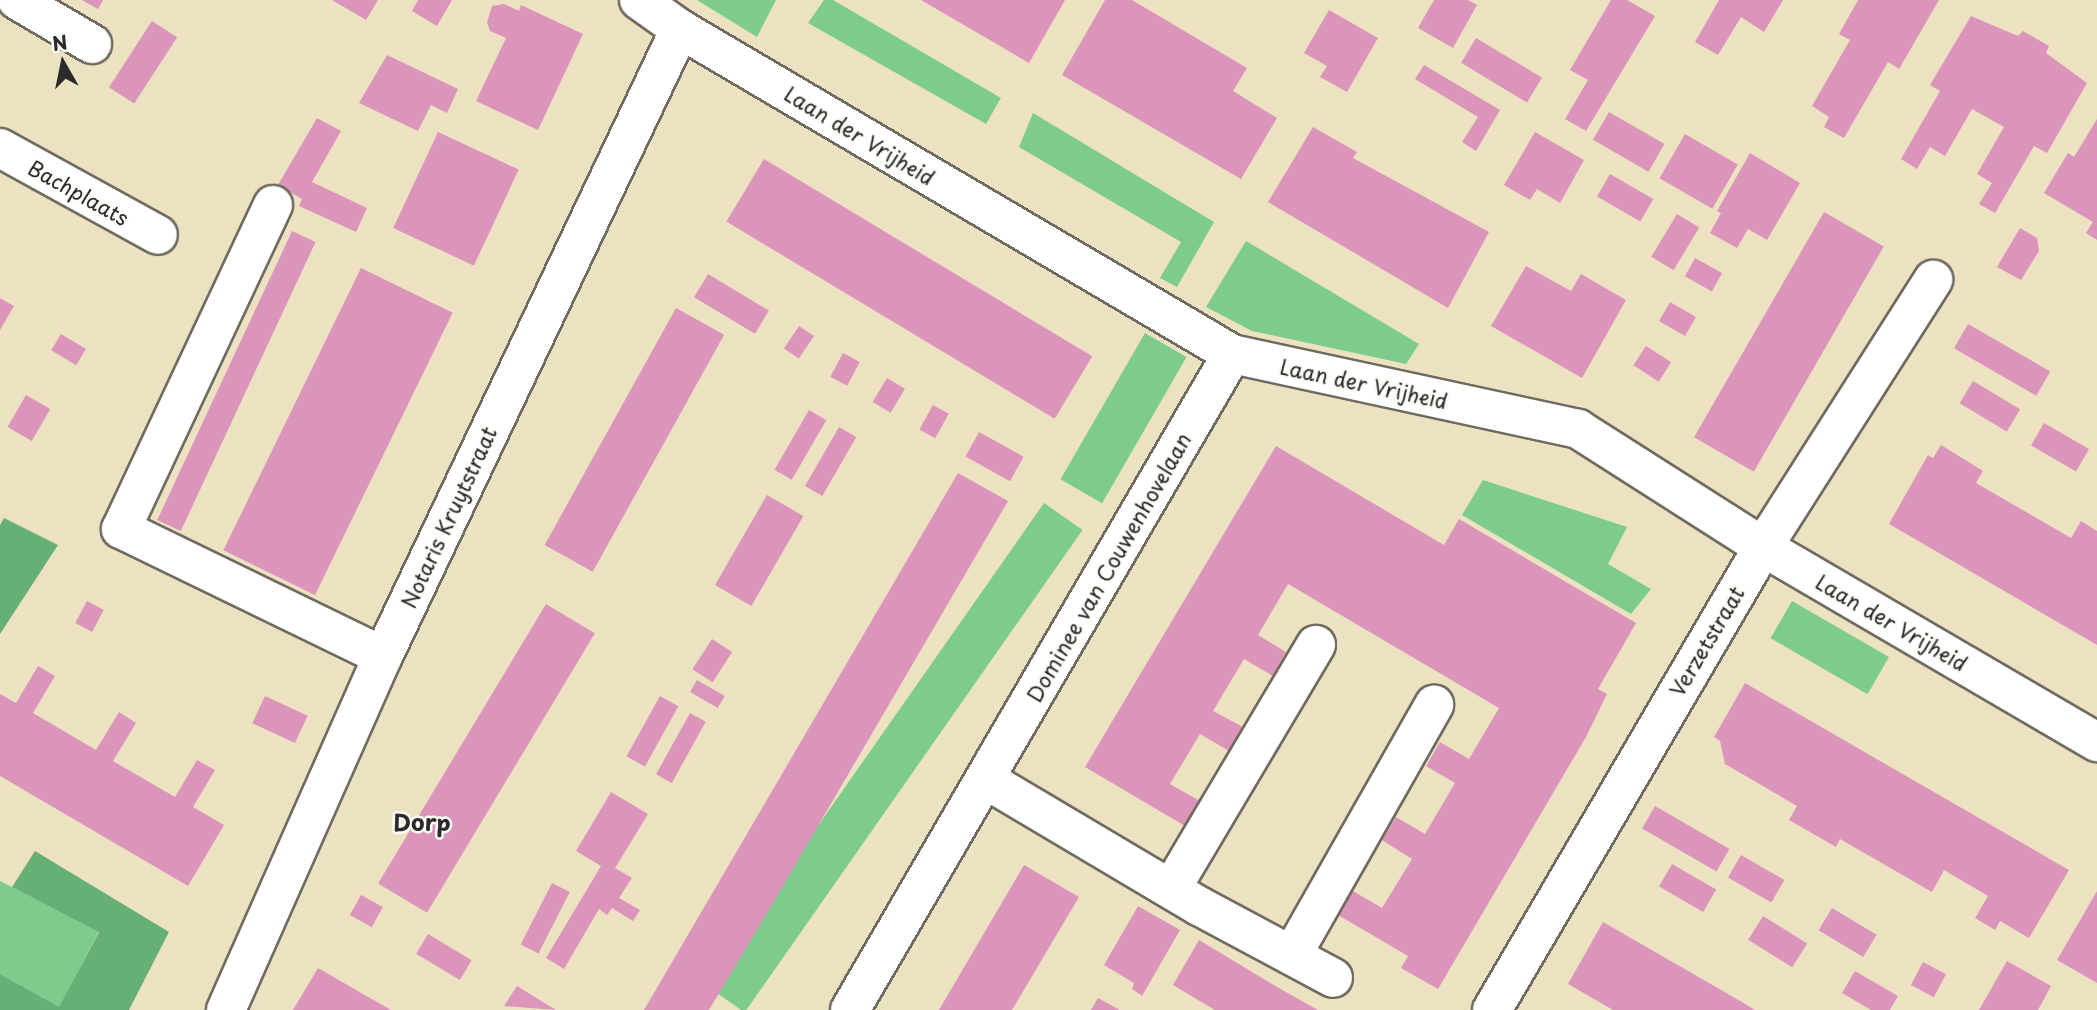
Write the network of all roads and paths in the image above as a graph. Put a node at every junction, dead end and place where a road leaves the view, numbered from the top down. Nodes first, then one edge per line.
1 (16, 0) edge
2 (639, 0) edge
3 (680, 29) junction
4 (92, 44) dead end
5 (0, 148) edge
6 (273, 205) dead end
7 (158, 236) dead end
8 (1933, 280) dead end
9 (1232, 354) junction
10 (1763, 547) junction
11 (1316, 645) dead end
12 (383, 656) junction
13 (1434, 705) dead end
14 (2097, 742) edge
15 (985, 779) junction
16 (1171, 889) junction
17 (1292, 956) junction
18 (1333, 978) dead end
19 (226, 1010) edge
20 (850, 1010) edge
21 (1492, 1010) edge

1 - 4 street
2 - 3 street, Laan der Vrijheid
3 - 9 street, Laan der Vrijheid
3 - 12 street, Notaris Kruytstraat
5 - 7 street, Bachplaats
6 - 12 street
8 - 10 street, Verzetstraat
9 - 10 street, Laan der Vrijheid
9 - 15 street, Dominee van Couwenhovelaan
10 - 14 street, Laan der Vrijheid
10 - 21 street, Verzetstraat
11 - 16 street
12 - 19 street, Notaris Kruytstraat
13 - 17 street
15 - 16 street
15 - 20 street, Dominee van Couwenhovelaan
16 - 17 street
17 - 18 street

